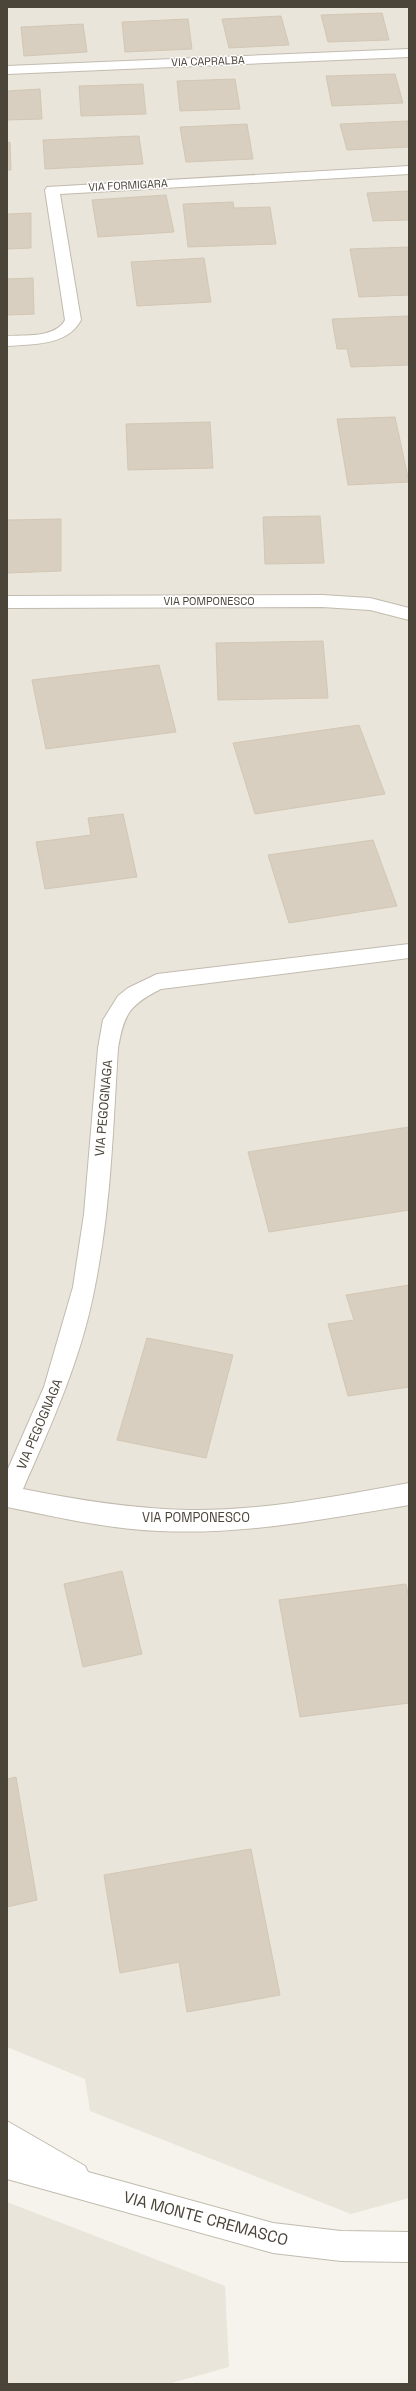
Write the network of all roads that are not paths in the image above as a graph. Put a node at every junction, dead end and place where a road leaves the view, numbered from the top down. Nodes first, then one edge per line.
1 (409, 53) edge
2 (7, 70) edge
3 (409, 170) edge
4 (7, 341) edge
5 (7, 602) edge
6 (409, 614) edge
7 (409, 951) edge
8 (409, 1494) edge
9 (7, 1496) edge
10 (7, 2135) edge
11 (7, 2164) edge
12 (98, 2190) junction
13 (409, 2247) edge

1 - 2 street, VIA CAPRALBA
3 - 4 street, VIA FORMIGARA
5 - 6 street, VIA POMPONESCO
7 - 9 street, VIA PEGOGNAGA
8 - 9 street, VIA POMPONESCO
10 - 12 street
11 - 12 street, VIA MONTE CREMASCO
12 - 13 street, VIA MONTE CREMASCO

